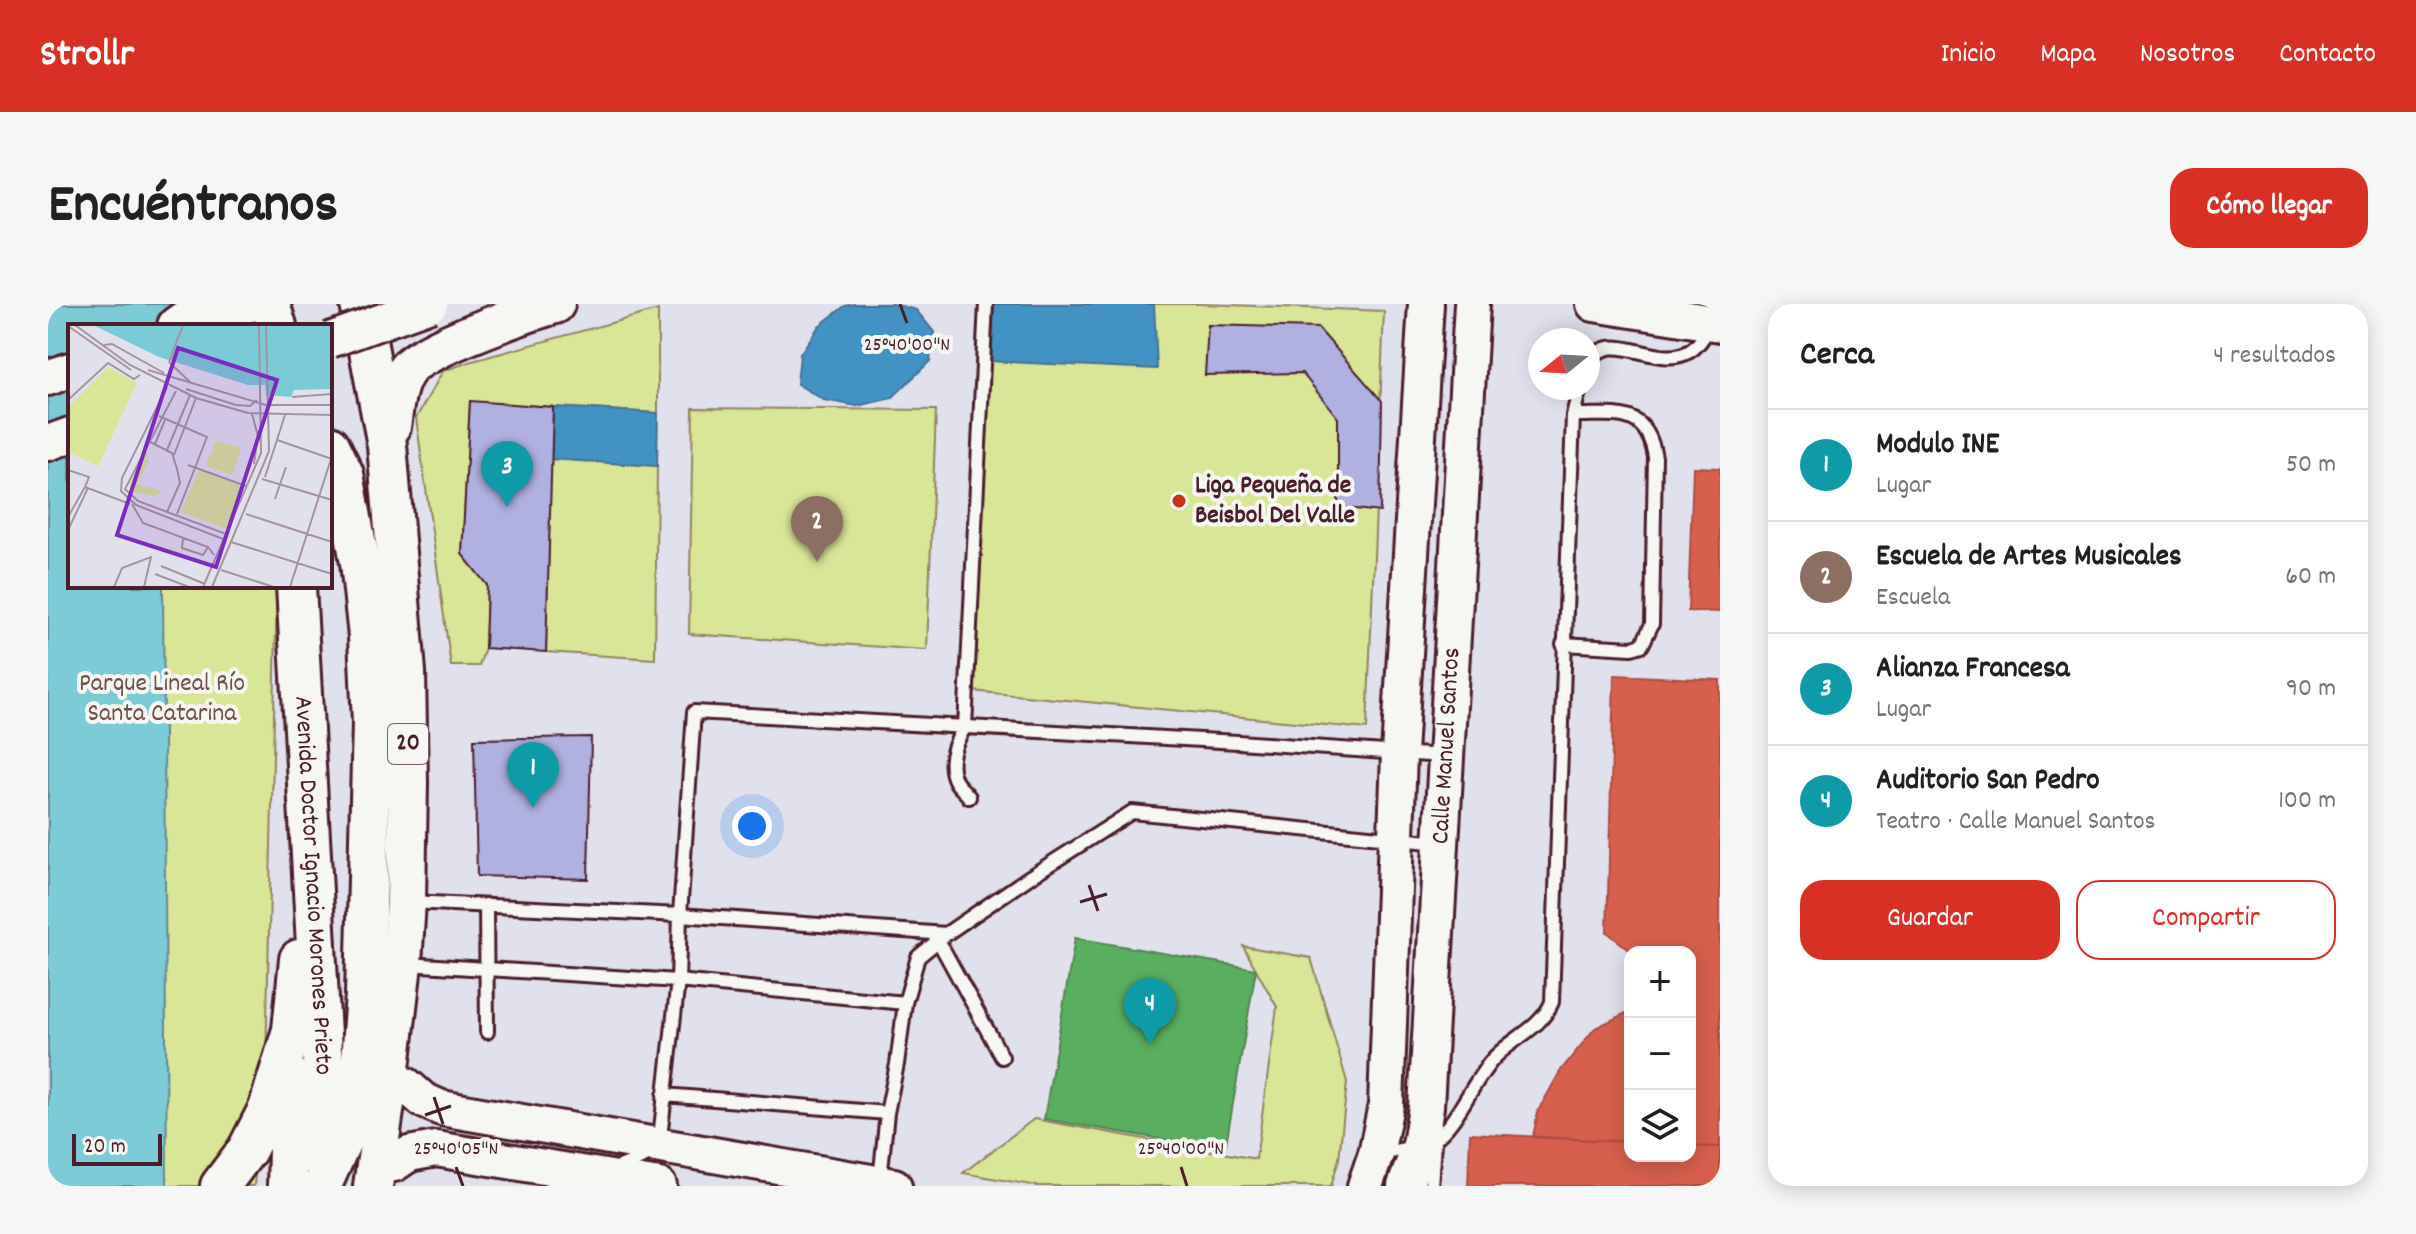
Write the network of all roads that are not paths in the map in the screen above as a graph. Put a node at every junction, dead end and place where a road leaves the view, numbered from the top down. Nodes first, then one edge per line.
1 (208, 304) edge
2 (250, 304) edge
3 (270, 304) edge
4 (360, 304) edge
5 (430, 304) edge
6 (555, 304) edge
7 (986, 304) edge
8 (1426, 304) edge
9 (1472, 304) edge
10 (1594, 304) edge
11 (180, 324) edge
12 (197, 324) edge
13 (276, 324) edge
14 (1717, 324) edge
15 (332, 339) edge
16 (1600, 350) edge
17 (68, 371) edge
18 (48, 378) edge
19 (1577, 400) edge
20 (1573, 415) junction
21 (68, 436) edge
22 (48, 443) edge
23 (387, 445) junction
24 (332, 449) edge
25 (296, 588) edge
26 (1563, 644) junction
27 (965, 727) junction
28 (1399, 754) junction
29 (1447, 756) junction
30 (969, 797) dead end
31 (310, 821) junction
32 (1396, 839) junction
33 (1442, 843) junction
34 (406, 901) junction
35 (486, 905) junction
36 (680, 915) junction
37 (942, 937) junction
38 (487, 967) junction
39 (389, 981) junction
40 (678, 981) junction
41 (905, 1003) junction
42 (292, 1030) junction
43 (487, 1032) dead end
44 (1002, 1057) dead end
45 (406, 1085) junction
46 (664, 1095) junction
47 (887, 1113) junction
48 (1427, 1142) junction
49 (659, 1146) junction
50 (1376, 1154) junction
51 (599, 1175) junction
52 (386, 1179) edge
53 (887, 1184) edge
54 (311, 1185) edge
55 (220, 1186) edge
56 (659, 1186) edge
57 (1365, 1186) edge
58 (1405, 1186) edge
59 (1431, 1186) edge

1 - 11 main road
2 - 12 street
3 - 13 main road
4 - 23 main road, 20
5 - 15 street, bridge
6 - 23 main road
7 - 27 lane
8 - 28 street, Calle Manuel Santos
9 - 29 street, Calle Manuel Santos
10 - 14 street
14 - 16 lane
17 - 18 street
19 - 20 lane
20 - 26 lane
20 - 26 lane
21 - 22 street
23 - 34 main road, 20
24 - 39 main road
25 - 31 main road, Avenida Doctor Ignacio Morones Prieto
26 - 48 lane
27 - 28 lane
27 - 30 lane
27 - 36 lane
28 - 29 lane
28 - 32 street, Calle Manuel Santos
29 - 33 street, Calle Manuel Santos
31 - 42 main road
31 - 54 main road, Avenida Doctor Ignacio Morones Prieto
32 - 33 lane
32 - 37 lane
32 - 50 street, Calle Manuel Santos
33 - 48 street, Calle Manuel Santos
34 - 35 lane
34 - 39 main road, 20
35 - 36 lane
35 - 38 lane
36 - 37 lane
36 - 40 lane
37 - 41 lane
37 - 44 lane
38 - 39 lane
38 - 40 lane
38 - 43 lane
39 - 45 main road
39 - 52 main road, 20
39 - 54 main road
40 - 41 lane
40 - 46 lane
41 - 47 lane
42 - 54 main road
42 - 55 main road
45 - 49 street
45 - 52 main road
46 - 47 lane
46 - 49 lane
47 - 53 lane
48 - 50 lane
48 - 58 street, Calle Manuel Santos
48 - 59 lane
49 - 51 lane
49 - 53 street
50 - 57 street, Calle Manuel Santos
51 - 52 street
51 - 56 street

